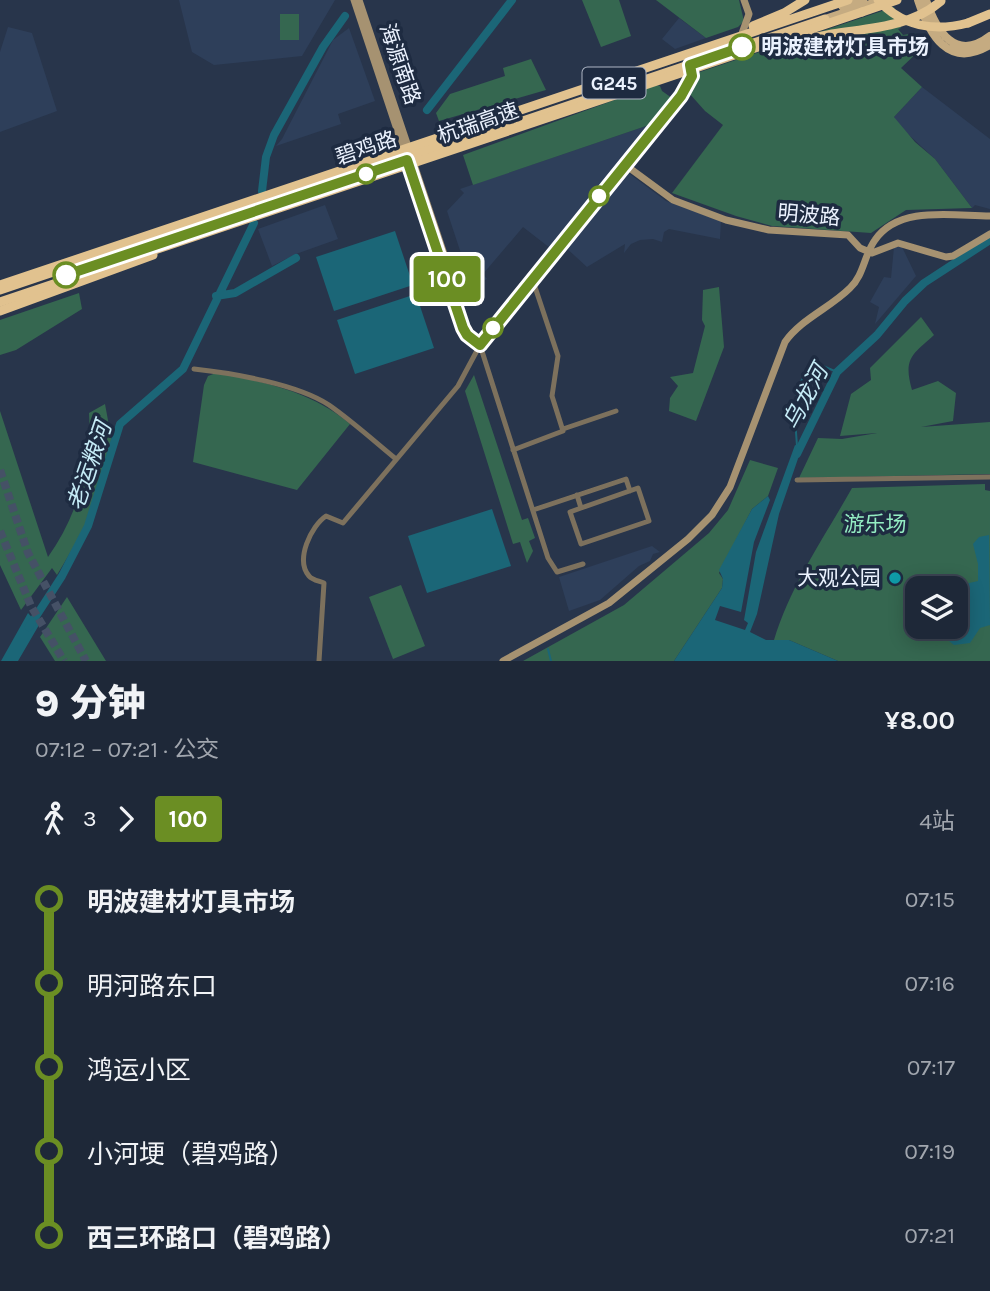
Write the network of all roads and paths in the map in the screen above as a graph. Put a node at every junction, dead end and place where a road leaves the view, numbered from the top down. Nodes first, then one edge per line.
1 (354, 0) edge
2 (359, 0) edge
3 (744, 0) edge
4 (805, 0) edge
5 (841, 0) edge
6 (848, 0) edge
7 (863, 0) edge
8 (880, 0) edge
9 (897, 0) edge
10 (918, 0) edge
11 (926, 0) edge
12 (943, 0) edge
13 (749, 14) junction
14 (990, 14) edge
15 (824, 15) junction
16 (774, 27) junction
17 (990, 36) edge
18 (740, 39) junction
19 (990, 45) edge
20 (689, 68) junction
21 (601, 83) junction
22 (409, 156) junction
23 (624, 164) junction
24 (990, 216) edge
25 (246, 219) junction
26 (990, 234) edge
27 (869, 252) junction
28 (533, 281) junction
29 (0, 285) edge
30 (0, 300) edge
31 (0, 311) edge
32 (480, 345) junction
33 (194, 369) dead end
34 (616, 411) dead end
35 (563, 429) junction
36 (513, 450) junction
37 (396, 459) junction
38 (990, 477) edge
39 (797, 480) dead end
40 (630, 491) junction
41 (577, 495) junction
42 (581, 508) junction
43 (533, 510) junction
44 (583, 564) dead end
45 (318, 661) edge
46 (503, 661) edge

1 - 22 street, 海源南路
2 - 22 street, 海源南路
3 - 13 street
4 - 21 highway, bridge
5 - 15 main road
6 - 21 highway, bridge
7 - 15 main road, 碧鸡路 / G245
8 - 14 highway, bridge
8 - 15 main road, 碧鸡路 / G245
9 - 20 highway, bridge
10 - 19 main road
11 - 17 main road
12 - 20 highway, bridge
13 - 16 street
13 - 18 street
15 - 16 highway, 碧鸡路 / G245
15 - 20 highway, 碧鸡路 / G245
16 - 18 highway, 碧鸡路 / G245
18 - 22 highway, 碧鸡路 / G245
20 - 22 highway, 碧鸡路 / G245
20 - 23 street
20 - 25 highway, 杭瑞高速, bridge
21 - 29 highway, 杭瑞高速, bridge
22 - 29 highway, 碧鸡路 / G245
22 - 30 highway, 碧鸡路 / G245
22 - 32 street, 海源南路
23 - 27 street, 明波路
23 - 28 street
24 - 27 street
25 - 30 highway, 杭瑞高速, bridge
25 - 31 highway, bridge
26 - 27 street
27 - 46 street
28 - 32 street
28 - 35 street
32 - 36 street
32 - 37 street
33 - 37 street
34 - 35 street
35 - 36 street
36 - 43 street
37 - 45 street
38 - 39 street
40 - 41 street
40 - 42 street
40 - 42 street
41 - 42 street
41 - 43 street
43 - 44 street

